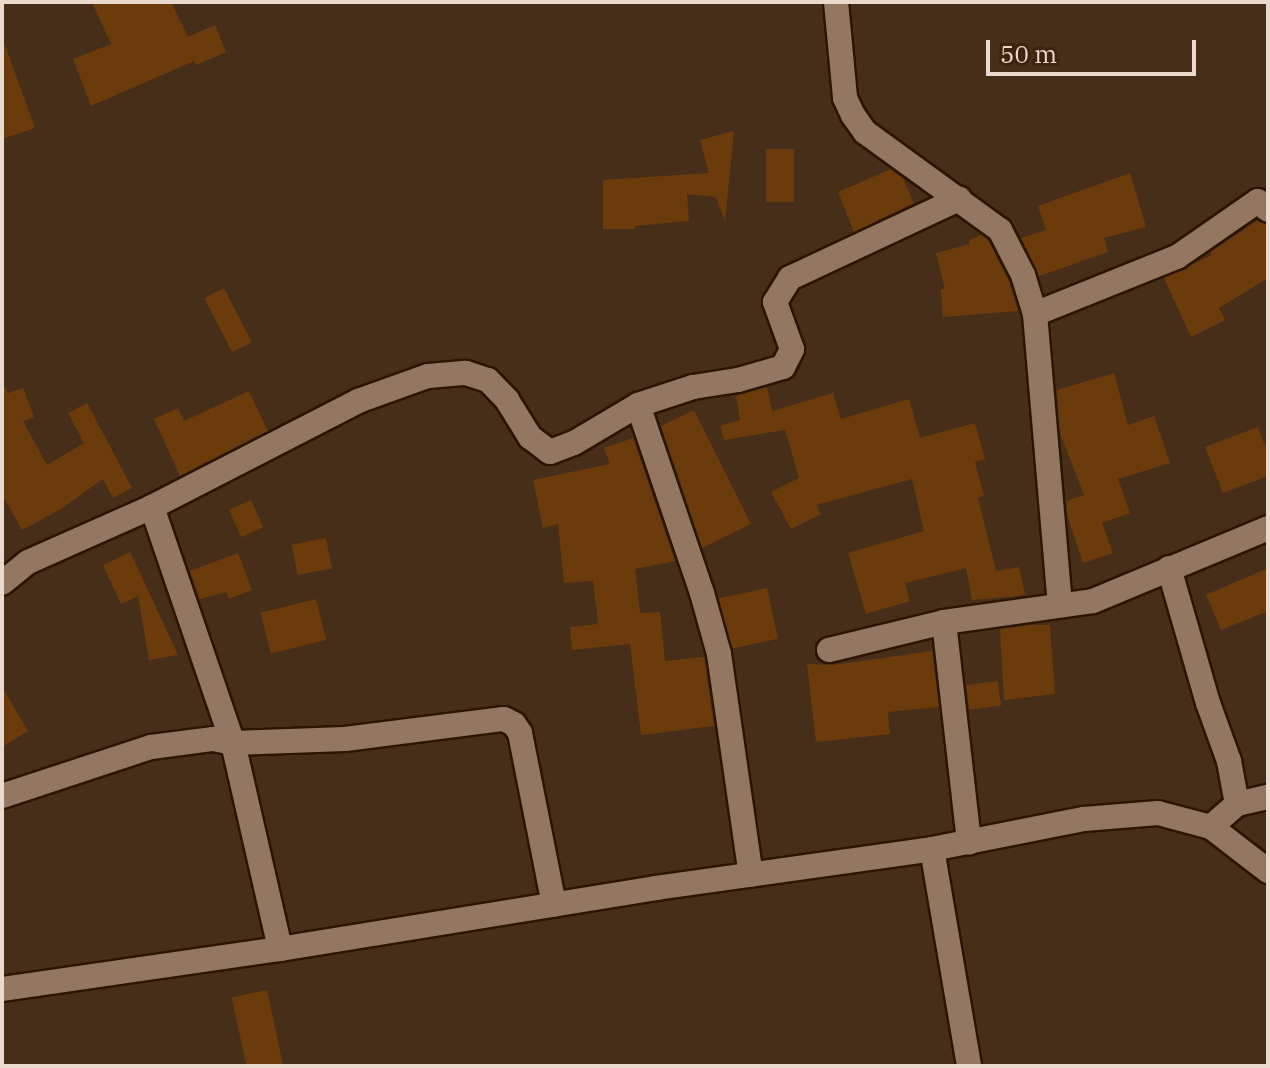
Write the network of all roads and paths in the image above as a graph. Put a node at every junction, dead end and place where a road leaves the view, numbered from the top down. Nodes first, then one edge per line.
1 (836, 2) edge
2 (959, 199) junction
3 (1268, 210) edge
4 (1035, 314) junction
5 (638, 405) junction
6 (152, 507) junction
7 (1268, 528) edge
8 (1169, 568) junction
9 (2, 583) edge
10 (1060, 604) junction
11 (944, 622) junction
12 (829, 650) dead end
13 (233, 743) junction
14 (2, 796) edge
15 (1268, 797) edge
16 (1237, 804) junction
17 (1211, 827) junction
18 (969, 843) junction
19 (932, 849) junction
20 (1268, 871) edge
21 (751, 875) junction
22 (554, 905) junction
23 (280, 949) junction
24 (2, 989) edge
25 (969, 1066) edge

1 - 2 street
2 - 4 street
2 - 5 street
3 - 4 street
4 - 10 street
5 - 6 street
5 - 21 street
6 - 9 street
6 - 13 street
7 - 8 street
8 - 10 street
8 - 16 street
10 - 11 street
11 - 12 street
11 - 18 street
13 - 14 street
13 - 22 street
13 - 23 street
15 - 16 street
16 - 17 street
17 - 18 street
17 - 20 street
18 - 19 street
19 - 21 street
19 - 25 street
21 - 22 street
22 - 23 street
23 - 24 street

